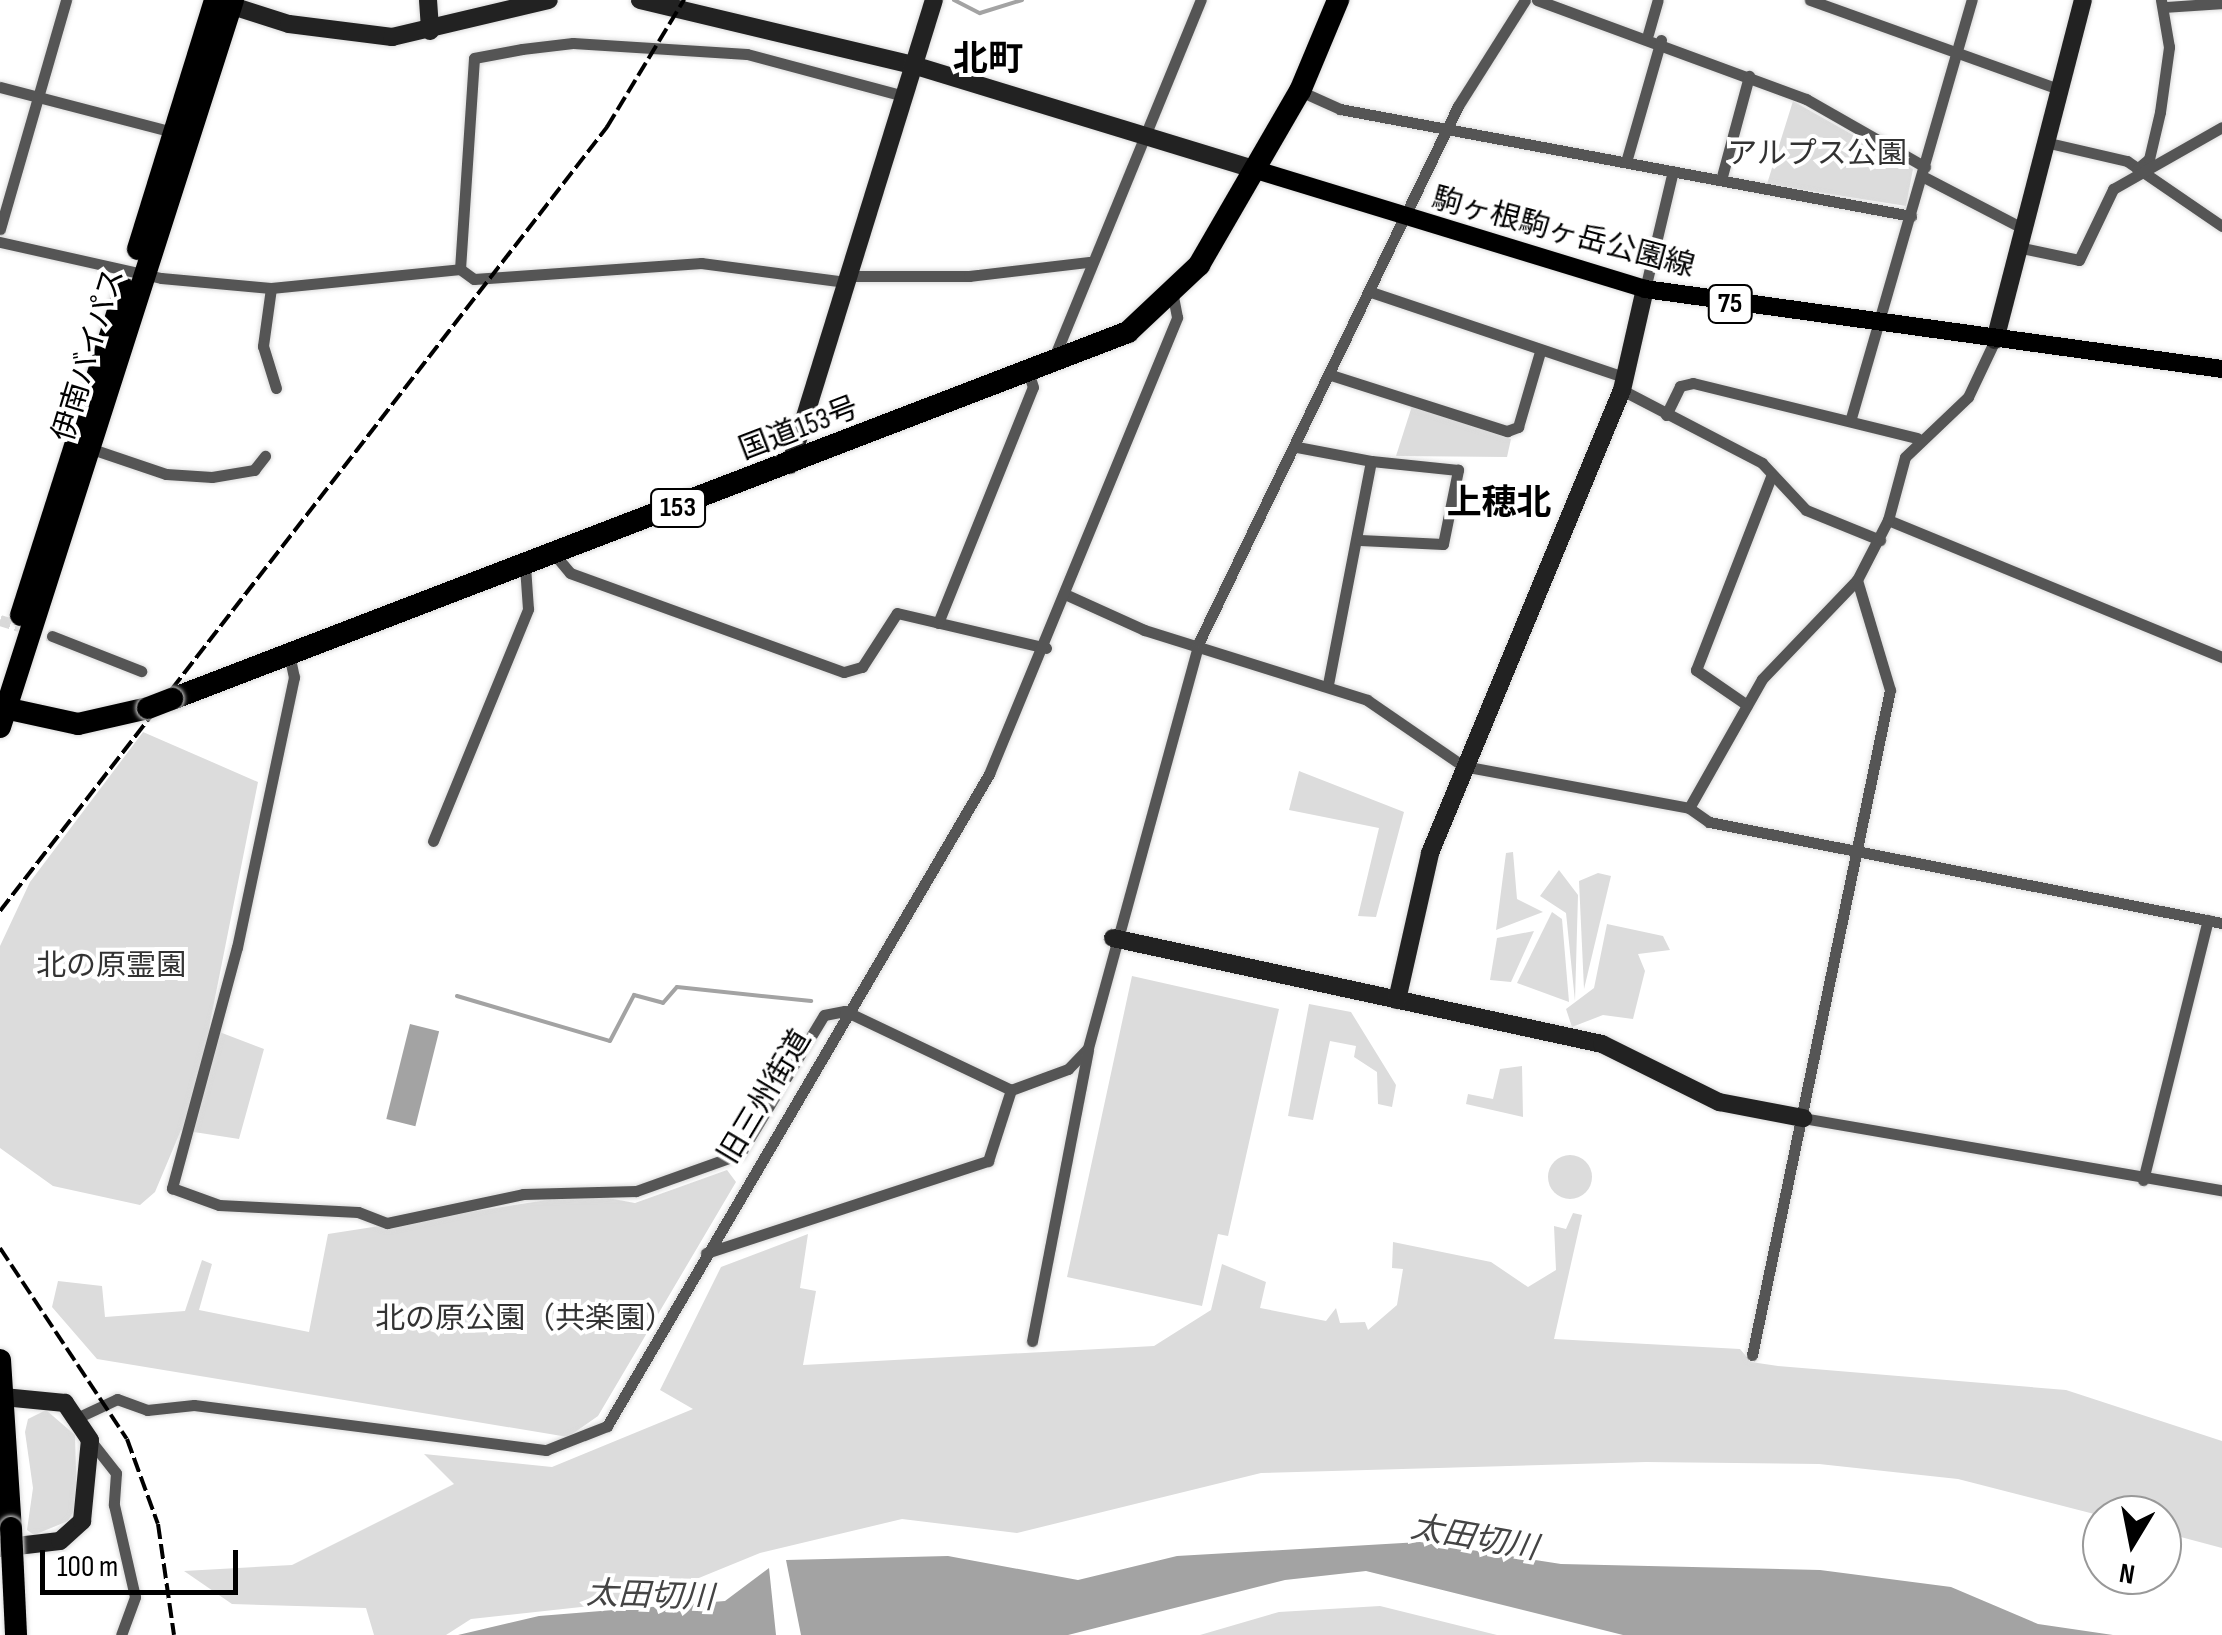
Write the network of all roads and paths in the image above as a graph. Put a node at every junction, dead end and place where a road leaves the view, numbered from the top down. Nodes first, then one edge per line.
1 (66, 0) edge
2 (428, 0) edge
3 (548, 0) edge
4 (640, 0) edge
5 (934, 0) edge
6 (1201, 0) edge
7 (1338, 0) edge
8 (1525, 0) edge
9 (1537, 0) edge
10 (1658, 0) edge
11 (1810, 0) edge
12 (1858, 0) edge
13 (1972, 0) edge
14 (2083, 0) edge
15 (224, 2) edge
16 (2163, 3) edge
17 (2222, 3) edge
18 (1854, 14) junction
19 (430, 31) junction
20 (1655, 37) junction
21 (1958, 52) junction
22 (914, 65) junction
23 (1750, 76) junction
24 (0, 87) edge
25 (2061, 90) junction
26 (1300, 91) junction
27 (36, 96) junction
28 (904, 96) junction
29 (1450, 124) junction
30 (2222, 127) edge
31 (176, 132) junction
32 (1140, 136) junction
33 (2050, 144) junction
34 (1626, 162) junction
35 (1253, 169) junction
36 (2137, 169) junction
37 (1673, 171) junction
38 (1924, 171) junction
39 (1720, 180) junction
40 (1911, 216) junction
41 (1406, 218) junction
42 (2222, 226) edge
43 (0, 229) edge
44 (2024, 239) junction
45 (0, 242) edge
46 (1089, 262) junction
47 (460, 269) junction
48 (138, 273) junction
49 (847, 279) junction
50 (271, 288) junction
51 (1645, 289) junction
52 (1371, 292) junction
53 (1173, 297) junction
54 (1878, 326) junction
55 (1995, 340) junction
56 (1540, 352) junction
57 (1054, 365) junction
58 (2222, 368) edge
59 (1029, 375) junction
60 (1331, 375) junction
61 (1624, 384) junction
62 (276, 388) dead end
63 (1666, 414) junction
64 (1851, 418) junction
65 (1917, 438) junction
66 (1297, 446) junction
67 (92, 449) junction
68 (265, 456) dead end
69 (1372, 462) junction
70 (790, 465) junction
71 (1771, 477) junction
72 (1888, 520) junction
73 (1360, 540) junction
74 (1880, 540) junction
75 (555, 555) junction
76 (525, 566) junction
77 (1857, 580) junction
78 (1067, 595) junction
79 (938, 623) junction
80 (52, 636) tunnel mouth
81 (1199, 642) junction
82 (1046, 648) junction
83 (289, 654) junction
84 (2222, 657) edge
85 (141, 671) dead end
86 (0, 681) edge
87 (1328, 684) junction
88 (1748, 705) junction
89 (2, 714) edge
90 (1463, 766) junction
91 (1689, 808) junction
92 (433, 841) dead end
93 (1858, 854) junction
94 (2215, 922) edge
95 (1114, 938) junction
96 (1396, 1000) junction
97 (845, 1011) junction
98 (1088, 1048) junction
99 (1011, 1090) junction
100 (1803, 1118) junction
101 (2143, 1180) junction
102 (2222, 1190) edge
103 (706, 1253) junction
104 (1032, 1341) dead end
105 (1752, 1355) dead end
106 (0, 1360) edge
107 (3, 1397) junction
108 (81, 1416) junction
109 (90, 1440) junction
110 (6, 1538) edge
111 (16, 1635) edge
112 (122, 1635) edge

1 - 27 street
2 - 19 street
3 - 19 street
4 - 22 street
5 - 22 street
6 - 32 street
7 - 26 highway, 国道153号 / 153
8 - 29 street
9 - 20 street
10 - 20 street
11 - 18 street
12 - 18 street
13 - 21 street
14 - 25 street
15 - 19 street
15 - 31 highway, 伊南バイパス / 153
15 - 48 highway, 伊南バイパス / 153
16 - 17 street
16 - 36 street
18 - 21 street
20 - 23 street
20 - 34 street
21 - 25 street
21 - 38 street
22 - 28 street
22 - 32 street
23 - 38 street
23 - 39 street
24 - 27 street
25 - 33 street
26 - 29 street
26 - 35 highway, 国道153号 / 153
27 - 31 street
27 - 43 street
28 - 47 street
28 - 49 street
29 - 34 street
29 - 41 street
30 - 36 street
31 - 48 highway, 伊南バイパス / 153
32 - 35 street
32 - 46 street
33 - 36 street
33 - 44 street
34 - 37 street
35 - 41 main road, 駒ヶ根駒ヶ岳公園線 / 75
35 - 53 highway, 国道153号 / 153
36 - 42 street
36 - 44 street
37 - 39 street
37 - 51 street
38 - 40 street
38 - 44 street
39 - 40 street
40 - 54 street
41 - 51 main road, 駒ヶ根駒ヶ岳公園線 / 75
41 - 52 street
44 - 55 street
45 - 48 street
46 - 49 street
46 - 57 street
47 - 49 street
47 - 50 street
48 - 50 street
48 - 67 highway, 伊南バイパス / 153
48 - 86 highway, 伊南バイパス / 153
49 - 70 street
50 - 62 street
51 - 54 main road, 駒ヶ根駒ヶ岳公園線 / 75
51 - 61 street
52 - 56 street
52 - 60 street
53 - 57 highway, 国道153号 / 153
53 - 78 street, 旧三州街道
54 - 55 main road, 駒ヶ根駒ヶ岳公園線 / 75
54 - 64 street
55 - 58 main road, 駒ヶ根駒ヶ岳公園線 / 75
55 - 65 street
56 - 60 street
56 - 61 street
57 - 59 highway, 国道153号 / 153
59 - 70 highway, 国道153号 / 153
59 - 79 street
60 - 66 street
61 - 63 street
61 - 90 street
63 - 64 street
63 - 71 street
64 - 65 street
65 - 72 street
66 - 69 street
66 - 81 street
67 - 68 street
67 - 89 highway, 伊南バイパス / 153
69 - 73 street
69 - 73 street
70 - 75 highway, 国道153号 / 153
71 - 74 street
71 - 88 street
72 - 74 street
72 - 84 street
73 - 87 street
74 - 77 street
75 - 76 highway, 国道153号 / 153
75 - 79 street
76 - 83 highway, 国道153号 / 153
76 - 92 street
77 - 88 street
77 - 93 street
78 - 81 street
78 - 82 street, 旧三州街道
79 - 82 street
80 - 85 street
81 - 87 street
81 - 95 street
82 - 97 street, 旧三州街道
83 - 89 highway, 国道153号 / 153, bridge
83 - 97 street
87 - 90 street
88 - 91 street
90 - 91 street
90 - 96 street
91 - 93 street
93 - 94 street
93 - 100 street
94 - 101 street
95 - 96 street
95 - 98 street
96 - 100 street
97 - 99 street
97 - 103 street, 旧三州街道
98 - 99 street
98 - 104 street
99 - 103 street
100 - 101 street
100 - 105 street
101 - 102 street
103 - 108 street, 旧三州街道
106 - 107 highway
107 - 108 street
107 - 110 highway
108 - 109 street
109 - 110 street
109 - 112 street
110 - 111 highway, bridge

